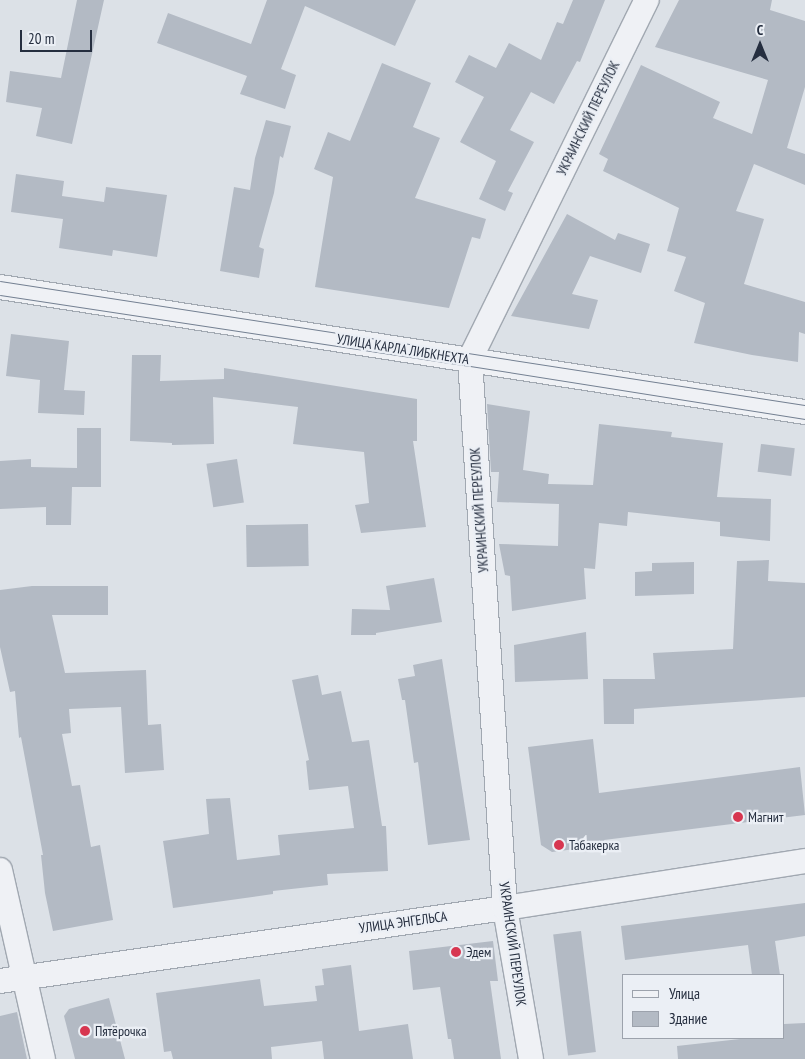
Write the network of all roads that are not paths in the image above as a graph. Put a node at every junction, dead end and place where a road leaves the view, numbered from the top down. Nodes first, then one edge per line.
1 (647, 0) edge
2 (0, 287) edge
3 (470, 359) junction
4 (805, 412) edge
5 (805, 861) edge
6 (0, 870) edge
7 (505, 908) junction
8 (23, 978) junction
9 (0, 981) edge
10 (43, 1059) edge
11 (531, 1059) edge

1 - 3 street, УКРАИНСКИЙ ПЕРЕУЛОК
2 - 3 street, УЛИЦА КАРЛА ЛИБКНЕХТА
3 - 4 street, УЛИЦА КАРЛА ЛИБКНЕХТА
3 - 7 street, УКРАИНСКИЙ ПЕРЕУЛОК
5 - 7 street, УЛИЦА ЭНГЕЛЬСА
6 - 8 street
7 - 8 street, УЛИЦА ЭНГЕЛЬСА
7 - 11 street, УКРАИНСКИЙ ПЕРЕУЛОК
8 - 9 street, УЛИЦА ЭНГЕЛЬСА
8 - 10 street

